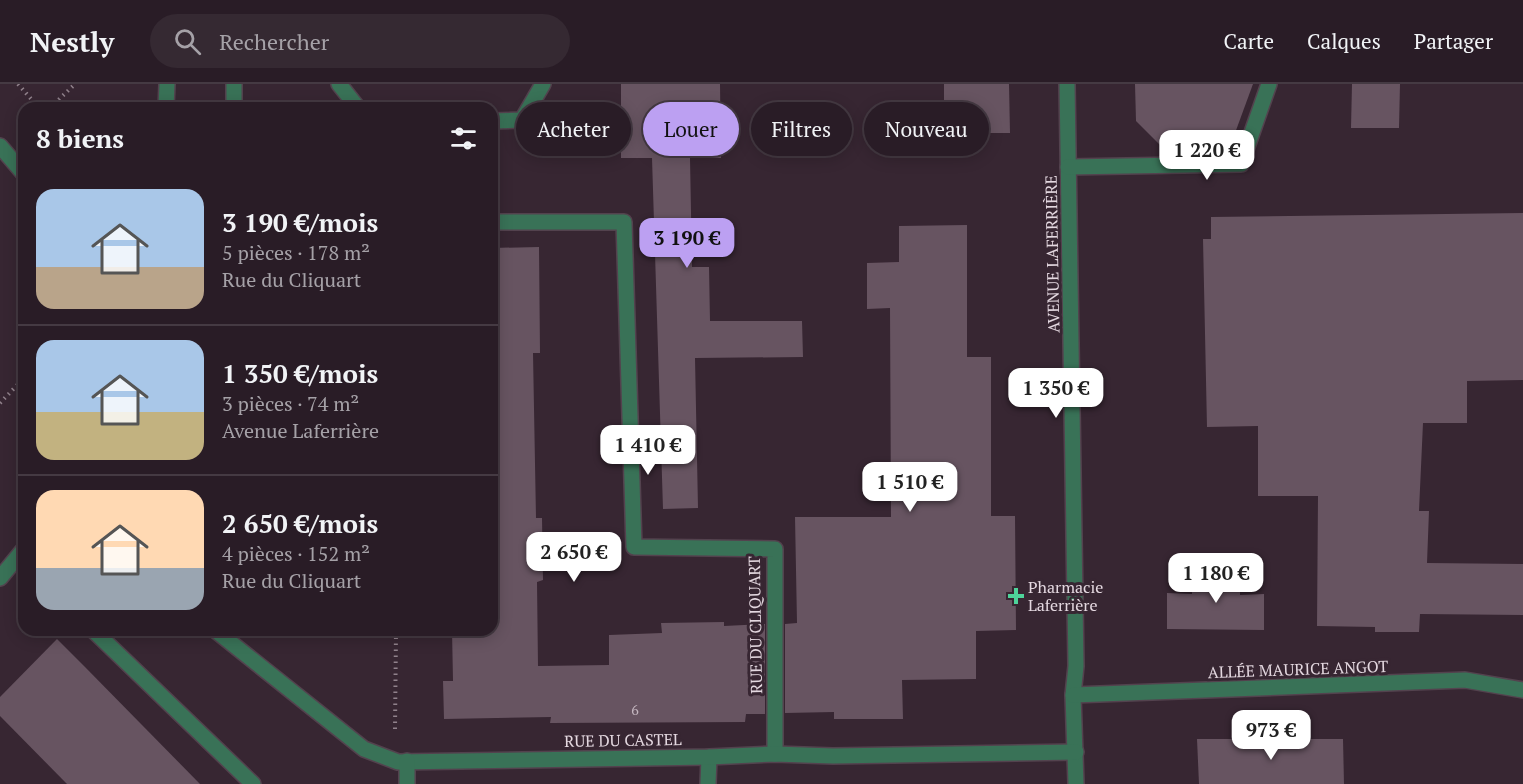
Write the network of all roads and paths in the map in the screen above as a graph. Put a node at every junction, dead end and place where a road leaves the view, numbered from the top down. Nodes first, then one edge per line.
1 (18, 84) edge
2 (75, 84) edge
3 (167, 84) edge
4 (234, 84) edge
5 (339, 84) edge
6 (543, 84) edge
7 (1067, 84) edge
8 (1269, 84) edge
9 (34, 102) edge
10 (56, 102) edge
11 (166, 102) edge
12 (234, 102) edge
13 (353, 102) edge
14 (498, 121) edge
15 (0, 146) edge
16 (18, 167) edge
17 (1068, 167) junction
18 (498, 222) edge
19 (18, 384) edge
20 (0, 403) edge
21 (18, 561) edge
22 (0, 578) edge
23 (99, 636) edge
24 (223, 636) edge
25 (396, 636) edge
26 (1523, 690) edge
27 (1073, 695) junction
28 (395, 729) dead end
29 (1076, 752) junction
30 (775, 754) junction
31 (709, 757) junction
32 (407, 761) junction
33 (253, 784) edge
34 (407, 784) edge
35 (708, 784) edge
36 (1076, 784) edge

1 - 9 path
2 - 10 path
3 - 11 street
4 - 12 street
5 - 13 street
6 - 14 street
7 - 17 street, AVENUE LAFERRIÈRE
8 - 17 street
15 - 16 street
17 - 27 street, AVENUE LAFERRIÈRE
18 - 30 street, RUE DU CLIQUART
19 - 20 path
21 - 22 street
23 - 33 street
24 - 32 street, RUE DU CASTEL
25 - 28 path
26 - 27 street, ALLÉE MAURICE ANGOT
27 - 29 street, AVENUE LAFERRIÈRE
29 - 30 street, RUE DU CASTEL
29 - 36 street, AVENUE LAFERRIÈRE
30 - 31 street, RUE DU CASTEL
31 - 32 street, RUE DU CASTEL
31 - 35 street
32 - 34 street

